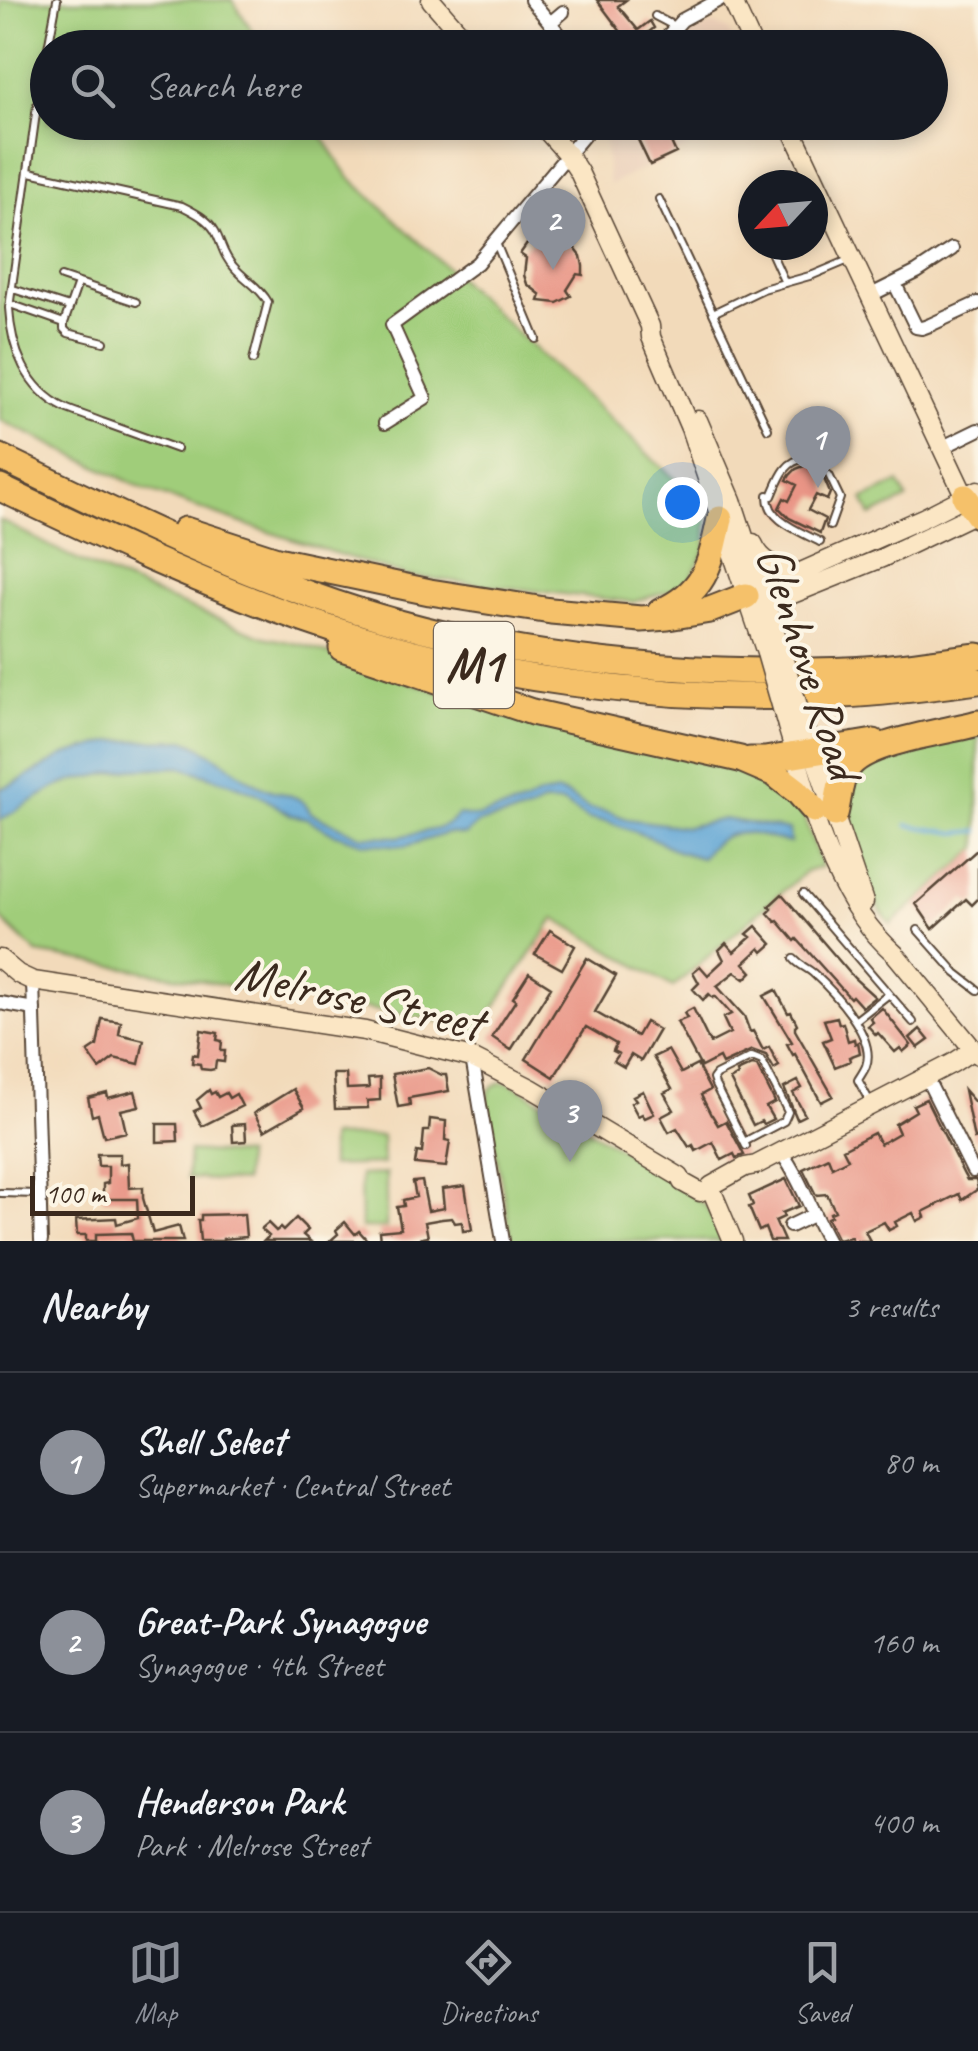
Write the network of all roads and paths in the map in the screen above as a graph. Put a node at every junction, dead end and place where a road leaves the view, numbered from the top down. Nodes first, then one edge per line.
1 (57, 0) edge
2 (430, 0) edge
3 (531, 0) edge
4 (718, 0) edge
5 (732, 0) edge
6 (563, 12) dead end
7 (655, 16) dead end
8 (550, 23) junction
9 (675, 26) junction
10 (52, 30) edge
11 (457, 30) edge
12 (556, 30) edge
13 (672, 30) edge
14 (746, 30) edge
15 (34, 140) edge
16 (555, 140) edge
17 (580, 140) edge
18 (796, 140) edge
19 (568, 155) junction
20 (30, 172) junction
21 (660, 199) dead end
22 (495, 242) junction
23 (952, 249) dead end
24 (851, 259) junction
25 (775, 260) edge
26 (61, 277) dead end
27 (78, 283) junction
28 (785, 283) junction
29 (894, 284) junction
30 (13, 289) junction
31 (869, 296) junction
32 (136, 302) dead end
33 (978, 303) edge
34 (10, 304) junction
35 (68, 307) junction
36 (713, 312) junction
37 (64, 323) junction
38 (536, 339) dead end
39 (104, 342) dead end
40 (253, 360) dead end
41 (385, 423) dead end
42 (768, 429) dead end
43 (978, 430) edge
44 (940, 448) junction
45 (177, 450) dead end
46 (0, 458) edge
47 (804, 459) dead end
48 (829, 476) dead end
49 (62, 487) junction
50 (0, 488) edge
51 (975, 506) edge
52 (730, 520) junction
53 (830, 526) dead end
54 (820, 542) dead end
55 (797, 572) junction
56 (230, 592) junction
57 (756, 600) junction
58 (642, 619) junction
59 (978, 656) edge
60 (978, 681) edge
61 (978, 723) edge
62 (918, 737) junction
63 (805, 753) junction
64 (740, 760) junction
65 (826, 816) junction
66 (802, 894) dead end
67 (918, 930) dead end
68 (0, 959) edge
69 (794, 959) dead end
70 (34, 981) junction
71 (978, 990) edge
72 (890, 994) junction
73 (0, 1003) edge
74 (34, 1009) junction
75 (856, 1020) junction
76 (913, 1022) dead end
77 (976, 1050) edge
78 (472, 1058) junction
79 (926, 1077) junction
80 (871, 1105) junction
81 (781, 1152) junction
82 (750, 1155) junction
83 (973, 1171) dead end
84 (0, 1193) edge
85 (40, 1194) junction
86 (710, 1195) junction
87 (813, 1215) junction
88 (790, 1226) dead end
89 (42, 1241) edge
90 (503, 1241) edge
91 (733, 1241) edge
92 (828, 1241) edge

1 - 10 lane
2 - 11 main road
3 - 8 street
4 - 9 street
5 - 14 main road
6 - 8 street
7 - 9 lane
8 - 12 street
9 - 13 street
15 - 20 lane
16 - 19 main road, Glenhove Road
17 - 19 street
18 - 24 main road
19 - 22 street
19 - 52 main road, Glenhove Road
20 - 30 lane
20 - 40 lane
21 - 36 lane
22 - 38 lane
22 - 41 street
23 - 29 street
24 - 28 lane
24 - 31 main road
25 - 28 lane
26 - 27 lane
27 - 32 lane
27 - 35 lane
28 - 36 lane
29 - 31 street
29 - 33 street
30 - 34 lane
30 - 35 lane
31 - 44 main road
34 - 37 lane
34 - 45 lane
35 - 37 lane
36 - 42 lane
37 - 39 lane
43 - 44 street
44 - 51 main road
46 - 49 highway, M1
47 - 54 lane
48 - 53 lane
49 - 58 highway
49 - 59 highway, M1
50 - 56 highway, M1
51 - 55 main road
51 - 57 main road
52 - 55 main road
52 - 57 main road, Glenhove Road
52 - 58 highway
55 - 57 main road
56 - 60 highway, M1
56 - 64 highway
57 - 58 highway
57 - 63 main road, Glenhove Road, bridge
61 - 62 highway
62 - 63 highway
62 - 65 highway
63 - 64 highway
63 - 65 main road, Glenhove Road
64 - 65 highway
65 - 77 main road, Glenhove Road
66 - 72 lane
67 - 71 lane
68 - 70 main road, Melrose Street
69 - 75 lane
70 - 74 street
70 - 78 main road, Melrose Street
72 - 75 lane
72 - 76 lane
73 - 74 street
74 - 85 street
75 - 80 lane
77 - 79 main road
78 - 86 main road, Melrose Street
78 - 90 street
79 - 80 main road
79 - 83 street
80 - 81 main road
81 - 82 main road
81 - 87 street
82 - 82 lane
82 - 86 main road
84 - 85 lane
85 - 89 street
86 - 91 main road
87 - 88 street
87 - 92 street

